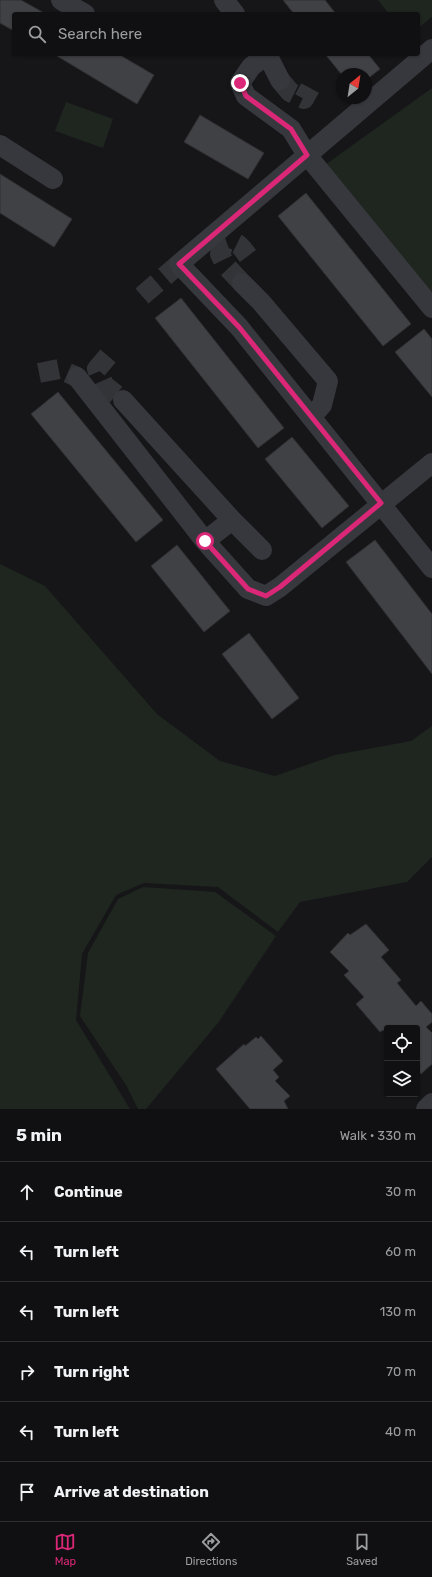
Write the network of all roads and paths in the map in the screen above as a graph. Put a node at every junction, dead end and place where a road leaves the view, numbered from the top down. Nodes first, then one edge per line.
1 (61, 0) edge
2 (224, 0) edge
3 (82, 12) edge
4 (233, 12) edge
5 (432, 49) edge
6 (265, 56) edge
7 (268, 56) edge
8 (280, 80) tunnel mouth
9 (0, 144) edge
10 (307, 155) junction
11 (53, 179) dead end
12 (242, 283) tunnel mouth
13 (261, 302) junction
14 (432, 308) edge
15 (239, 327) junction
16 (77, 377) tunnel mouth
17 (123, 400) tunnel mouth
18 (311, 417) junction
19 (432, 463) edge
20 (381, 503) junction
21 (232, 520) junction
22 (205, 541) junction
23 (262, 550) dead end
24 (430, 561) edge
25 (432, 1103) edge
26 (426, 1109) edge

1 - 3 lane
2 - 4 lane
5 - 10 lane
6 - 10 lane
7 - 8 lane
9 - 11 lane
10 - 14 lane
10 - 15 lane
12 - 13 lane
13 - 15 lane
13 - 18 lane
15 - 18 lane
16 - 22 lane
17 - 21 lane
18 - 20 lane
19 - 20 lane
20 - 22 lane
20 - 24 lane
21 - 22 lane
21 - 23 lane
25 - 26 lane

